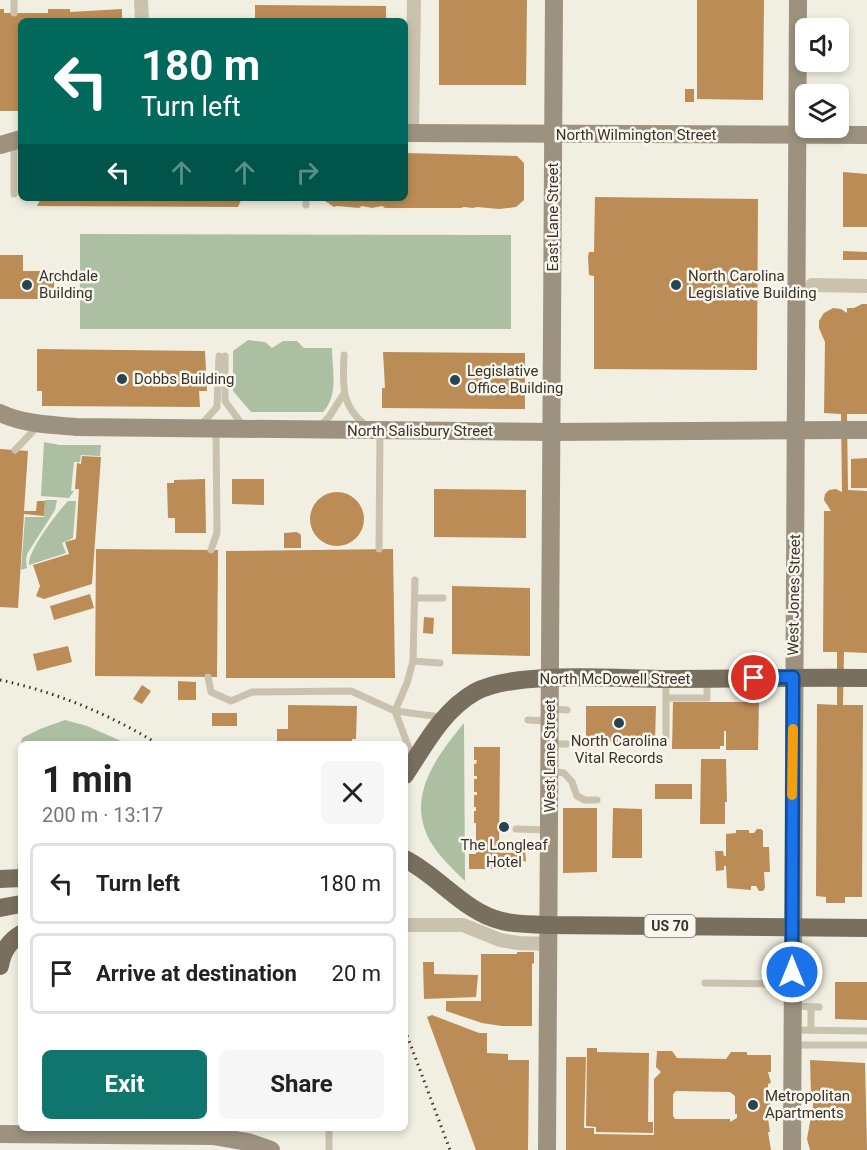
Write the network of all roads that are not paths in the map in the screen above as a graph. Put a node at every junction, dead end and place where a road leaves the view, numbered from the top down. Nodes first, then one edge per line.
1 (14, 0) edge
2 (141, 0) edge
3 (414, 0) edge
4 (554, 0) edge
5 (798, 0) edge
6 (14, 13) dead end
7 (142, 18) edge
8 (409, 74) edge
9 (799, 84) edge
10 (409, 133) edge
11 (554, 135) junction
12 (795, 135) edge
13 (849, 135) edge
14 (867, 135) edge
15 (799, 138) edge
16 (12, 141) edge
17 (14, 194) dead end
18 (867, 286) edge
19 (805, 289) junction
20 (553, 290) joint
21 (344, 355) dead end
22 (343, 395) junction
23 (0, 413) edge
24 (40, 424) junction
25 (207, 428) junction
26 (245, 429) junction
27 (316, 430) junction
28 (795, 430) junction
29 (867, 430) edge
30 (376, 431) junction
31 (552, 432) junction
32 (15, 450) dead end
33 (379, 549) dead end
34 (211, 550) dead end
35 (415, 580) dead end
36 (415, 598) junction
37 (443, 598) dead end
38 (413, 661) junction
39 (440, 663) dead end
40 (208, 676) dead end
41 (793, 677) junction
42 (707, 678) junction
43 (867, 678) edge
44 (550, 679) junction
45 (666, 679) junction
46 (666, 698) junction
47 (395, 711) junction
48 (556, 713) junction
49 (444, 717) junction
50 (528, 720) dead end
51 (666, 738) dead end
52 (403, 741) edge
53 (410, 768) edge
54 (550, 771) junction
55 (597, 800) dead end
56 (516, 829) dead end
57 (549, 830) junction
58 (408, 860) edge
59 (18, 878) edge
60 (0, 879) edge
61 (18, 905) edge
62 (0, 908) edge
63 (472, 908) junction
64 (410, 925) dead end
65 (463, 925) junction
66 (792, 927) junction
67 (867, 928) edge
68 (18, 932) edge
69 (548, 934) junction
70 (0, 935) edge
71 (18, 935) edge
72 (0, 966) edge
73 (705, 983) dead end
74 (792, 984) junction
75 (792, 1007) junction
76 (811, 1030) junction
77 (867, 1031) edge
78 (792, 1038) junction
79 (867, 1045) edge
80 (329, 1131) edge
81 (0, 1134) edge
82 (271, 1150) edge
83 (329, 1150) edge
84 (547, 1150) edge
85 (792, 1150) edge

1 - 6 lane
2 - 7 street
3 - 8 street
4 - 11 street, East Lane Street
5 - 9 street, West Jones Street
8 - 10 street
10 - 11 street, North Wilmington Street
11 - 12 street, North Wilmington Street
11 - 20 street, East Lane Street
13 - 14 street, North Wilmington Street
15 - 19 street, West Jones Street
16 - 17 lane
18 - 19 street
19 - 28 street, West Jones Street
20 - 31 street, West Lane Street
21 - 22 lane
22 - 27 lane
22 - 30 lane
23 - 24 street, North Salisbury Street
24 - 25 street, North Salisbury Street
24 - 32 lane
25 - 26 street, North Salisbury Street
25 - 26 lane
25 - 34 lane
26 - 27 street, North Salisbury Street
27 - 30 street, North Salisbury Street
28 - 29 street, North Salisbury Street
28 - 31 street, North Salisbury Street
28 - 41 street, West Jones Street
30 - 31 street, North Salisbury Street
30 - 33 lane
31 - 44 street, West Lane Street
35 - 36 lane
36 - 37 lane
36 - 38 lane
38 - 39 lane
38 - 47 lane
40 - 47 lane
41 - 42 main road, North McDowell Street
41 - 43 main road, North McDowell Street
41 - 66 street, West Jones Street
42 - 45 main road, North McDowell Street
42 - 46 lane
44 - 45 main road, North McDowell Street
44 - 48 street, West Lane Street
44 - 49 main road, North McDowell Street
45 - 46 lane
46 - 51 lane
47 - 49 lane
47 - 52 lane
48 - 50 lane
48 - 54 street, West Lane Street
49 - 53 main road, North McDowell Street
54 - 55 lane
54 - 57 street, West Lane Street
56 - 57 lane
57 - 69 street, West Lane Street
58 - 63 main road, US 70
59 - 60 main road
61 - 62 main road
63 - 65 lane
63 - 69 main road, US 70
64 - 65 street
65 - 69 street
66 - 67 main road, US 70
66 - 69 main road, US 70
66 - 74 street, West Jones Street
68 - 70 main road
69 - 84 street, West Lane Street
71 - 72 main road
73 - 74 lane
74 - 75 street, West Jones Street
75 - 76 lane
75 - 78 street, West Jones Street
76 - 77 lane
76 - 78 lane
78 - 79 lane
78 - 85 street, West Jones Street
80 - 83 lane
81 - 82 street

